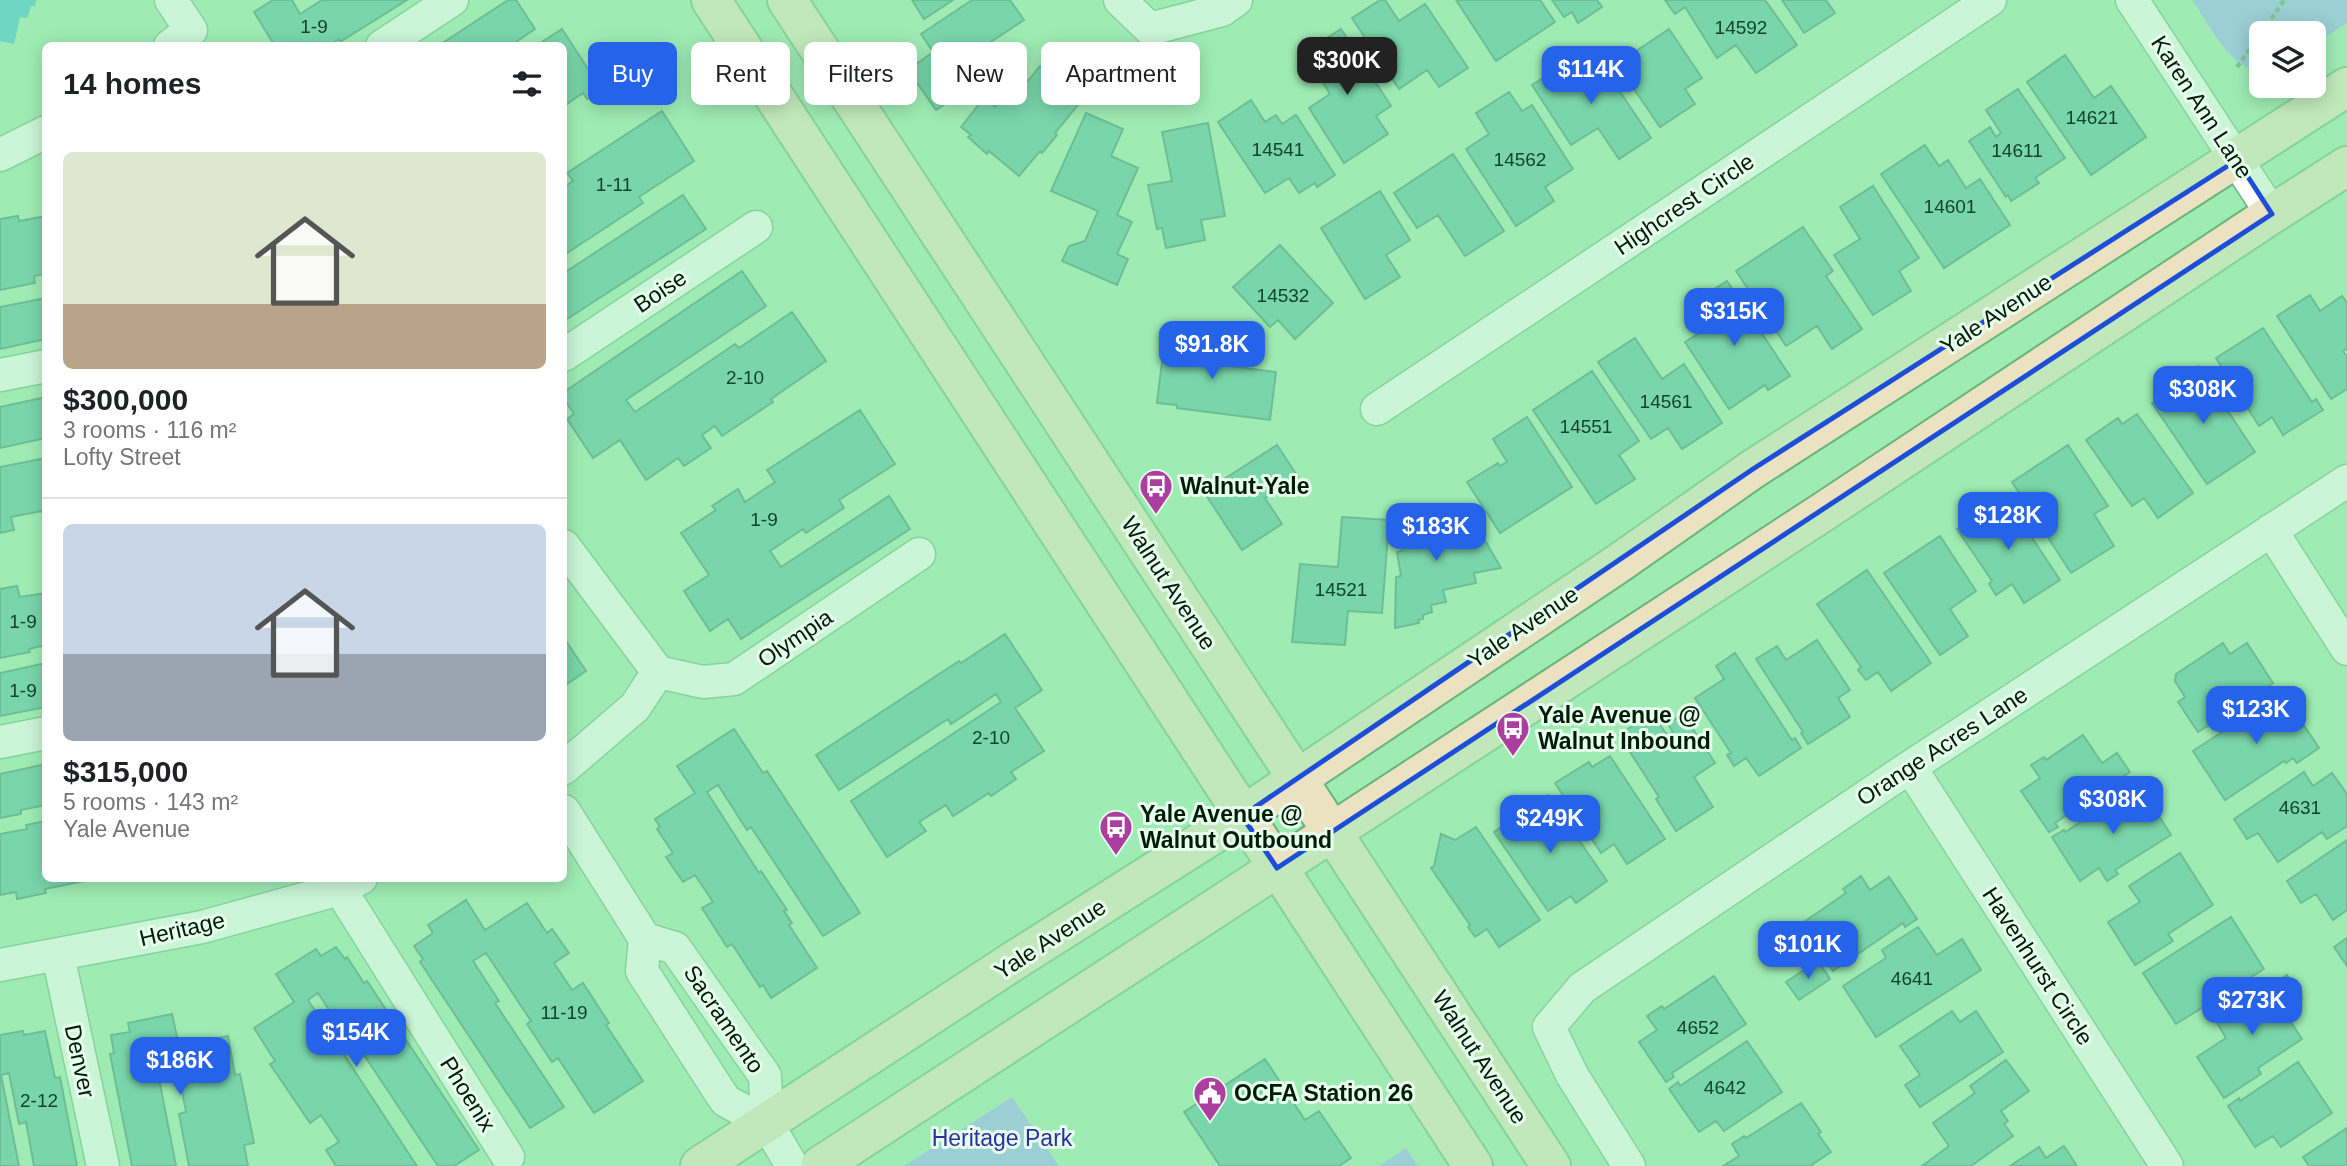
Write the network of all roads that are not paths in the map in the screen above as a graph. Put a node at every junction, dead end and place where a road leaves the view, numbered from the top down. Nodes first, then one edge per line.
1 (171, 0) edge
2 (452, 0) edge
3 (711, 0) edge
4 (787, 0) edge
5 (1120, 0) edge
6 (1236, 0) edge
7 (1990, 0) edge
8 (2132, 0) edge
9 (187, 40) edge
10 (388, 42) edge
11 (2347, 87) edge
12 (42, 134) edge
13 (0, 155) edge
14 (2237, 160) junction
15 (2347, 166) edge
16 (2272, 214) junction
17 (756, 227) dead end
18 (567, 353) edge
19 (42, 367) edge
20 (0, 375) edge
21 (1377, 409) dead end
22 (2347, 481) edge
23 (2271, 530) junction
24 (567, 550) edge
25 (919, 554) dead end
26 (2347, 649) edge
27 (658, 672) junction
28 (42, 734) edge
29 (0, 742) edge
30 (567, 765) edge
31 (1910, 766) junction
32 (1297, 777) junction
33 (567, 816) edge
34 (1242, 816) junction
35 (1333, 832) junction
36 (1277, 868) junction
37 (350, 884) edge
38 (645, 939) junction
39 (58, 955) junction
40 (0, 965) edge
41 (767, 1123) junction
42 (508, 1157) dead end
43 (103, 1166) edge
44 (700, 1166) edge
45 (792, 1166) edge
46 (820, 1166) edge
47 (1473, 1166) edge
48 (1551, 1166) edge
49 (1629, 1166) edge
50 (2167, 1166) edge

1 - 9 street
2 - 10 street
3 - 34 main road
4 - 32 main road, Walnut Avenue
5 - 6 street
7 - 21 street, Highcrest Circle
8 - 14 street, Karen Ann Lane
11 - 14 main road, Yale Avenue
12 - 13 street
14 - 16 street, Karen Ann Lane
14 - 32 main road, Yale Avenue
15 - 16 main road
16 - 35 main road
17 - 18 street, Boise
19 - 20 street
22 - 23 street, Orange Acres Lane
23 - 26 street
23 - 31 street, Orange Acres Lane
24 - 27 street
25 - 27 street, Olympia
27 - 30 street
28 - 29 street
31 - 49 street, Orange Acres Lane
31 - 50 street, Havenhurst Circle
32 - 34 main road, Yale Avenue
32 - 35 main road, Walnut Avenue
33 - 38 street
34 - 36 main road
34 - 41 main road, Yale Avenue
35 - 36 main road
35 - 48 main road, Walnut Avenue
36 - 46 main road
36 - 47 main road
37 - 39 street, Heritage
37 - 42 street, Phoenix
38 - 41 street, Sacramento
38 - 41 street, Sacramento
39 - 40 street, Heritage
39 - 43 street, Denver
41 - 44 main road, Yale Avenue
41 - 45 street, Sacramento

